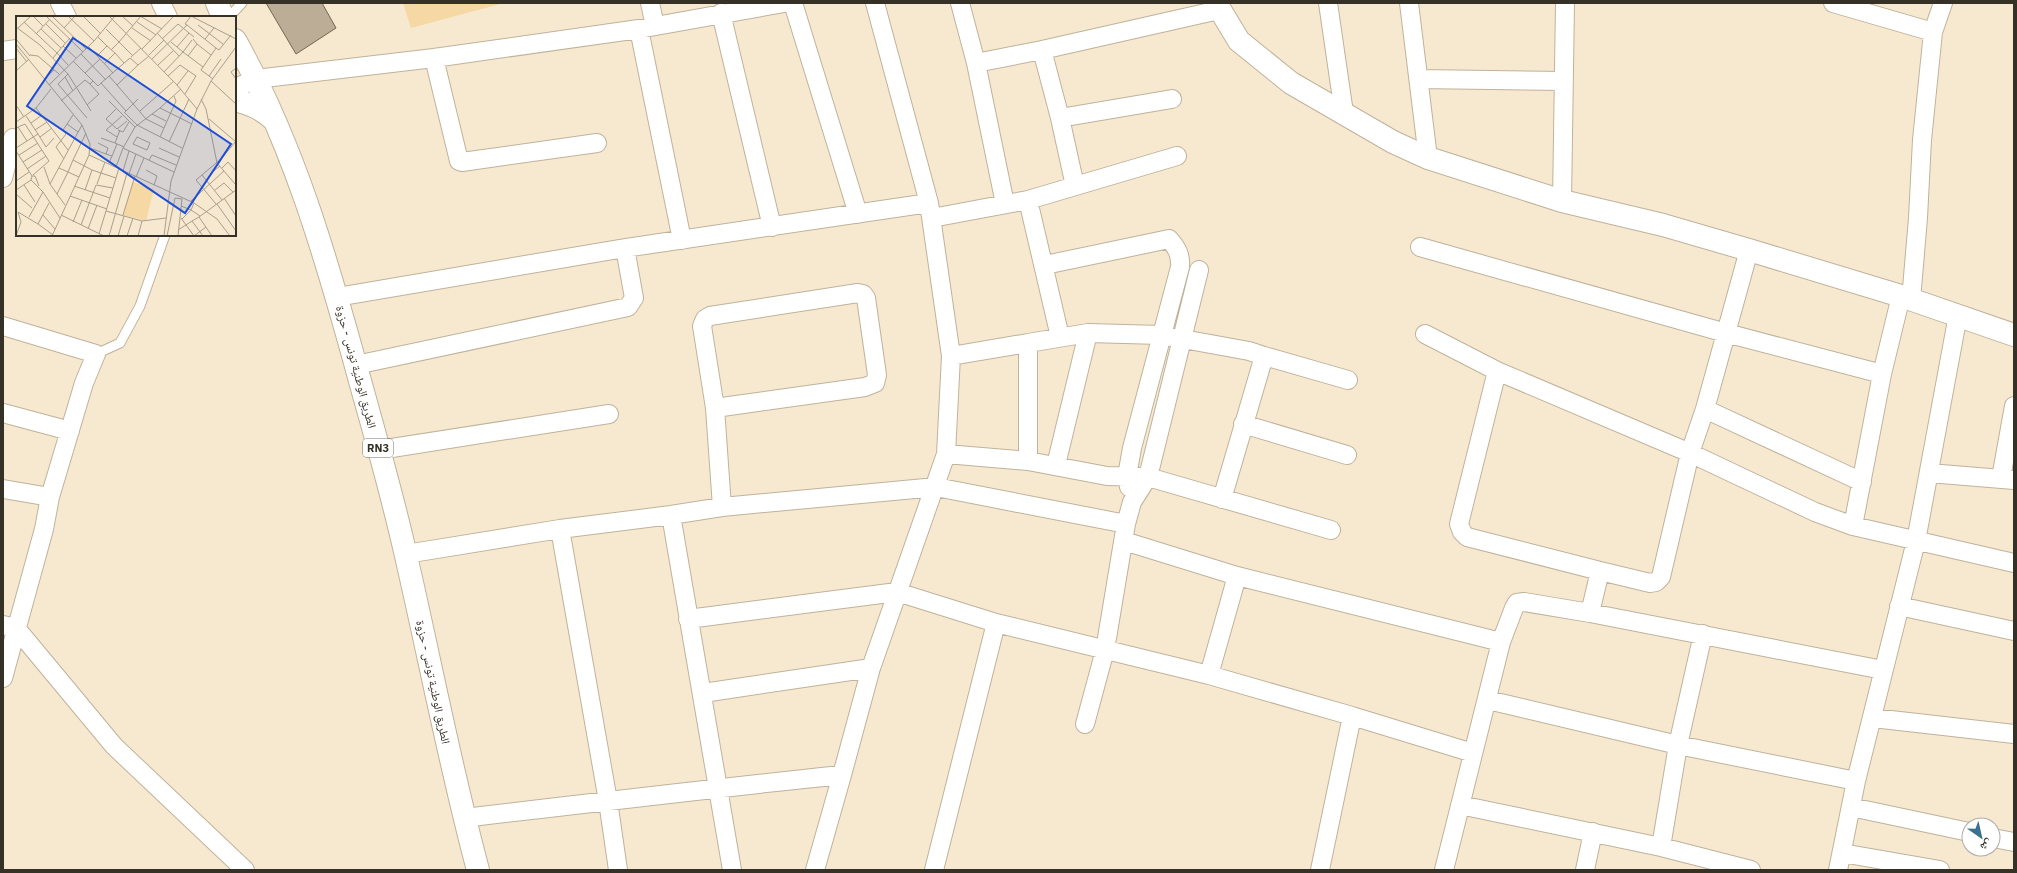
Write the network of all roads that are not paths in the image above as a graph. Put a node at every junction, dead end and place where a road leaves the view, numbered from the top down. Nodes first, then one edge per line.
1 (60, 3) edge
2 (161, 3) edge
3 (242, 3) edge
4 (650, 3) edge
5 (784, 3) edge
6 (793, 3) edge
7 (875, 3) edge
8 (960, 3) edge
9 (1328, 3) edge
10 (1409, 3) edge
11 (1565, 3) edge
12 (1836, 3) edge
13 (1943, 3) edge
14 (742, 6) edge
15 (1218, 6) edge
16 (220, 12) edge
17 (722, 13) junction
18 (67, 16) edge
19 (168, 16) edge
20 (647, 27) junction
21 (1933, 32) junction
22 (236, 42) edge
23 (16, 49) edge
24 (1042, 50) junction
25 (3, 52) edge
26 (434, 58) junction
27 (976, 63) junction
28 (256, 78) junction
29 (1418, 79) junction
30 (1564, 81) junction
31 (236, 88) edge
32 (1172, 99) dead end
33 (236, 100) edge
34 (1344, 113) junction
35 (1060, 118) junction
36 (274, 120) junction
37 (11, 138) edge
38 (597, 144) dead end
39 (1177, 156) dead end
40 (1428, 158) junction
41 (3, 178) edge
42 (1075, 186) junction
43 (1028, 200) junction
44 (1562, 201) junction
45 (1005, 204) junction
46 (930, 211) junction
47 (858, 214) junction
48 (772, 227) junction
49 (165, 236) edge
50 (682, 240) junction
51 (1420, 247) dead end
52 (625, 248) junction
53 (1749, 250) junction
54 (1045, 265) junction
55 (1199, 270) dead end
56 (337, 297) junction
57 (1906, 298) junction
58 (1958, 316) junction
59 (3, 326) edge
60 (1088, 333) junction
61 (1726, 333) junction
62 (1425, 334) dead end
63 (1161, 335) junction
64 (2014, 335) edge
65 (1060, 338) junction
66 (1180, 339) junction
67 (1028, 343) junction
68 (96, 354) junction
69 (951, 356) junction
70 (1264, 356) junction
71 (356, 365) junction
72 (1497, 370) junction
73 (1882, 374) junction
74 (1348, 380) dead end
75 (2014, 406) edge
76 (715, 408) junction
77 (1705, 409) junction
78 (3, 413) edge
79 (609, 414) dead end
80 (1243, 424) junction
81 (70, 431) junction
82 (379, 450) junction
83 (1690, 453) junction
84 (946, 454) junction
85 (1347, 455) dead end
86 (1028, 461) junction
87 (1056, 465) junction
88 (1929, 473) junction
89 (1127, 476) junction
90 (1148, 477) junction
91 (2007, 479) edge
92 (1862, 482) junction
93 (936, 488) junction
94 (3, 489) edge
95 (50, 497) junction
96 (1222, 499) junction
97 (1132, 502) junction
98 (722, 507) junction
99 (671, 516) junction
100 (1853, 526) junction
101 (560, 529) junction
102 (1331, 530) dead end
103 (1125, 533) junction
104 (1916, 541) junction
105 (406, 554) junction
106 (2014, 563) edge
107 (1600, 571) junction
108 (1237, 576) junction
109 (897, 592) junction
110 (1899, 606) junction
111 (1590, 613) junction
112 (688, 619) junction
113 (996, 624) junction
114 (9, 626) edge
115 (2014, 631) edge
116 (1703, 634) junction
117 (1501, 642) junction
118 (1105, 650) junction
119 (871, 668) junction
120 (1884, 670) junction
121 (1209, 675) junction
122 (3, 678) edge
123 (703, 693) junction
124 (1488, 700) junction
125 (1352, 716) junction
126 (1872, 718) junction
127 (1085, 724) dead end
128 (2014, 734) edge
129 (1678, 745) junction
130 (1473, 752) junction
131 (842, 775) junction
132 (1856, 781) junction
133 (717, 788) junction
134 (608, 801) junction
135 (1460, 805) junction
136 (1851, 807) junction
137 (464, 818) junction
138 (1961, 830) edge
139 (1593, 832) junction
140 (2001, 840) edge
141 (2014, 842) edge
142 (1661, 847) junction
143 (1840, 862) edge
144 (1706, 864) edge
145 (245, 870) edge
146 (478, 870) edge
147 (618, 870) edge
148 (732, 870) edge
149 (815, 870) edge
150 (934, 870) edge
151 (1320, 870) edge
152 (1444, 870) edge
153 (1585, 870) edge
154 (1751, 870) edge
155 (1940, 870) edge

1 - 18 street
2 - 19 street
3 - 16 lane
4 - 20 street
5 - 14 street
6 - 47 street
7 - 46 street
8 - 27 street
9 - 34 street
10 - 29 street
11 - 30 street
12 - 21 street
13 - 21 street
14 - 17 street
15 - 24 street
15 - 34 main road
17 - 20 street
17 - 48 street
20 - 26 street
20 - 50 street
21 - 57 street
22 - 28 main road, الطريق الوطنية تونس - حزوة / RN3
23 - 25 street
24 - 27 street
24 - 35 street
26 - 28 street
26 - 38 street
27 - 45 street
28 - 31 street
28 - 36 main road, الطريق الوطنية تونس - حزوة / RN3
29 - 30 street
29 - 40 street
30 - 44 street
32 - 35 street
33 - 36 main road
34 - 40 main road
35 - 42 street
36 - 56 main road, الطريق الوطنية تونس - حزوة / RN3
37 - 41 street
39 - 42 street
40 - 44 main road
42 - 43 street
43 - 45 street
43 - 54 street
44 - 53 main road
45 - 46 street
46 - 47 street
46 - 69 street
47 - 48 street
48 - 50 street
49 - 68 lane
50 - 52 street
51 - 61 street
52 - 56 street
52 - 71 street
53 - 57 main road
53 - 61 street
54 - 63 street
54 - 65 street
55 - 66 street
56 - 71 main road, الطريق الوطنية تونس - حزوة / RN3
57 - 58 main road
57 - 73 street
58 - 64 main road
58 - 88 street
59 - 68 street
60 - 63 street
60 - 65 street
60 - 87 street
61 - 73 street
61 - 77 street
62 - 72 street
63 - 66 street
63 - 89 street
65 - 67 street
66 - 70 street
66 - 90 street
67 - 69 street
67 - 86 street
68 - 81 street
69 - 84 street
70 - 74 street
70 - 80 street
71 - 82 main road, الطريق الوطنية تونس - حزوة / RN3
72 - 83 street
72 - 107 street
73 - 92 street
75 - 91 street
76 - 76 street
76 - 98 street
77 - 83 street
77 - 92 street
78 - 81 street
79 - 82 street
80 - 85 street
80 - 96 street
81 - 95 street
82 - 105 main road, الطريق الوطنية تونس - حزوة / RN3
83 - 100 street
83 - 107 street
84 - 86 street
84 - 93 street
86 - 87 street
87 - 89 street
88 - 91 street
88 - 104 street
89 - 90 street
89 - 97 street
90 - 96 street
90 - 97 street
92 - 100 street
93 - 98 street
93 - 103 street
93 - 109 street
94 - 95 street
95 - 114 street
96 - 102 street
97 - 103 street
98 - 99 street
99 - 101 street
99 - 112 street
100 - 104 street
101 - 105 street
101 - 134 street
103 - 108 street
103 - 118 street
104 - 106 street
104 - 110 street
105 - 137 main road, الطريق الوطنية تونس - حزوة / RN3
107 - 111 street
108 - 117 street
108 - 121 street
109 - 112 street
109 - 113 street
109 - 119 street
110 - 115 street
110 - 120 street
111 - 116 street
111 - 117 street
112 - 123 street
113 - 118 street
113 - 150 street
114 - 122 street
114 - 145 street
116 - 120 street
116 - 129 street
117 - 124 street
118 - 121 street
118 - 127 street
119 - 123 street
119 - 131 street
120 - 126 street
121 - 125 street
123 - 133 street
124 - 129 street
124 - 130 street
125 - 130 street
125 - 151 street
126 - 128 street
126 - 132 street
129 - 132 street
129 - 142 street
130 - 135 street
131 - 133 street
131 - 149 street
132 - 136 street
133 - 134 street
133 - 148 street
134 - 137 street
134 - 147 street
135 - 139 street
135 - 152 street
136 - 138 street
136 - 143 street
137 - 146 main road, الطريق الوطنية تونس - حزوة / RN3
139 - 142 street
139 - 153 street
140 - 141 street
142 - 144 street
143 - 155 street
144 - 154 street

